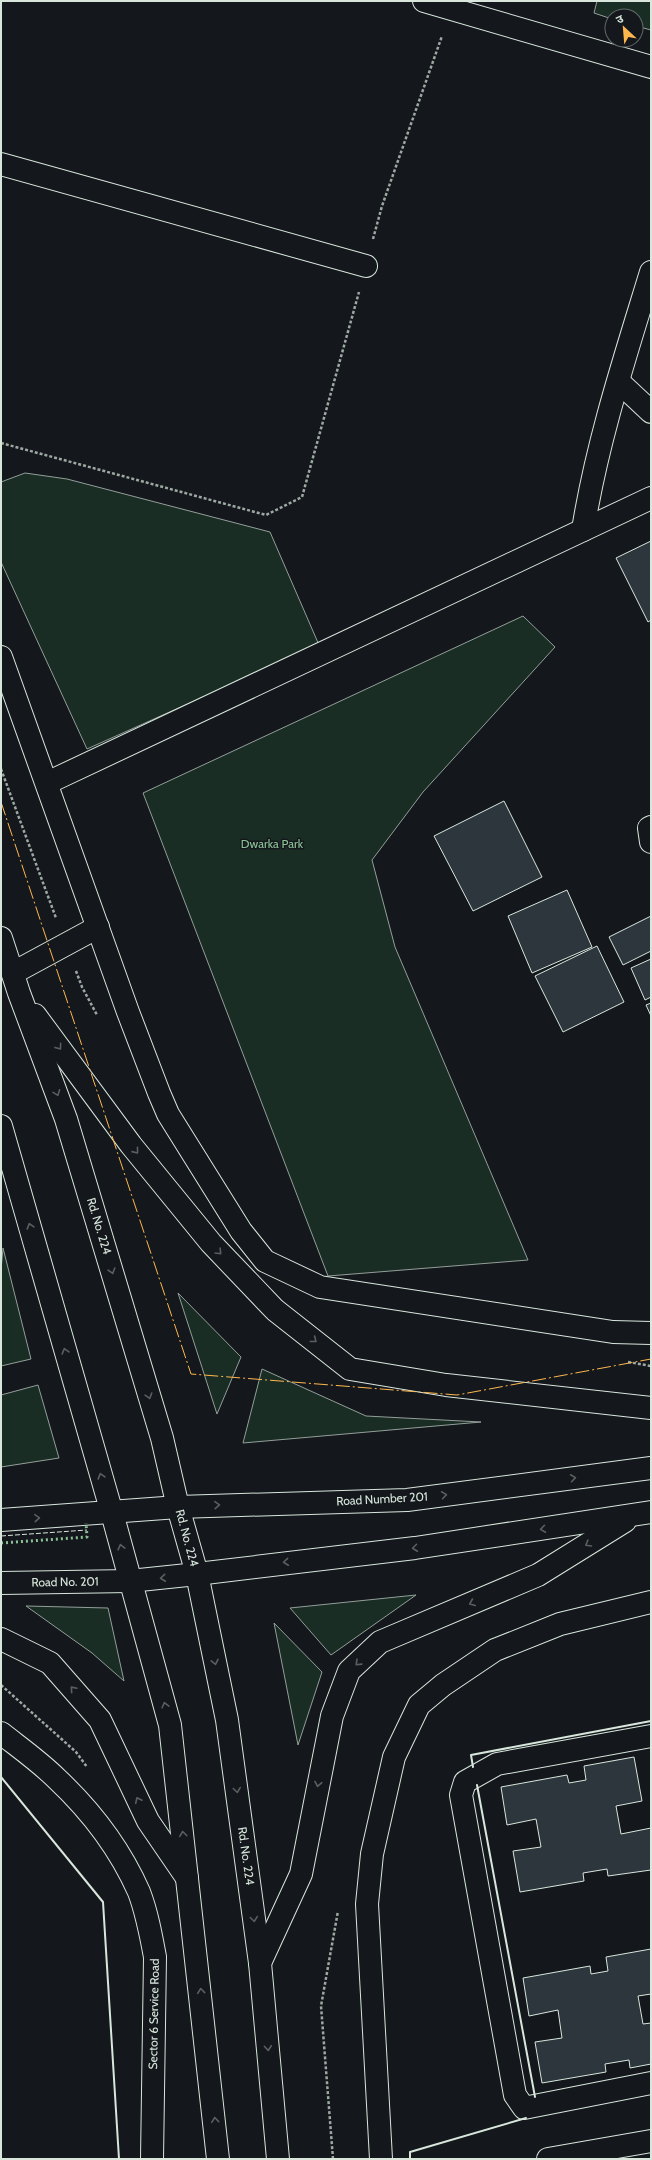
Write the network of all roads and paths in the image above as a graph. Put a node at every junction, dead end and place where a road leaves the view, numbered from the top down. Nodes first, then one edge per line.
1 (424, 1) edge
2 (452, 10) junction
3 (651, 67) edge
4 (1, 164) edge
5 (366, 266) junction
6 (651, 272) edge
7 (619, 382) junction
8 (651, 412) edge
9 (1, 443) edge
10 (651, 498) edge
11 (583, 530) junction
12 (1, 657) edge
13 (1, 769) edge
14 (47, 783) junction
15 (651, 827) edge
16 (651, 842) edge
17 (98, 927) junction
18 (1, 938) edge
19 (66, 944) junction
20 (16, 983) junction
21 (100, 1020) dead end
22 (1, 1126) edge
23 (651, 1333) edge
24 (620, 1361) dead end
25 (651, 1366) edge
26 (651, 1408) edge
27 (651, 1468) edge
28 (178, 1507) junction
29 (112, 1513) junction
30 (642, 1514) edge
31 (1, 1520) edge
32 (197, 1574) junction
33 (130, 1581) junction
34 (1, 1583) edge
35 (651, 1602) edge
36 (1, 1639) edge
37 (1, 1733) edge
38 (651, 1736) edge
39 (188, 1880) junction
40 (260, 1963) junction
41 (651, 2083) edge
42 (651, 2141) edge
43 (152, 2159) edge
44 (218, 2159) edge
45 (278, 2159) edge
46 (381, 2159) edge
47 (548, 2159) edge

1 - 2 main road
2 - 3 main road
2 - 5 path
4 - 5 main road
5 - 9 path
6 - 7 main road
7 - 8 main road
7 - 11 main road
10 - 11 main road
11 - 14 main road
12 - 14 main road
13 - 19 path
14 - 17 main road
15 - 16 main road
17 - 19 main road
17 - 23 main road
18 - 20 main road, Rd. No. 224
19 - 20 main road
19 - 21 path
20 -> 26 main road
20 -> 28 main road, Rd. No. 224
29 -> 22 main road
24 - 25 path
28 -> 27 main road, Road Number 201
28 - 29 main road, Road Number 201
28 - 32 main road, Rd. No. 224
31 -> 29 main road
33 -> 29 main road
30 -> 32 main road
30 -> 40 main road
32 -> 33 main road
32 -> 40 main road, Rd. No. 224
33 - 34 main road, Road No. 201
39 -> 33 main road
35 - 46 main road
39 -> 36 main road
37 - 43 main road, Sector 6 Service Road
38 - 41 main road
44 -> 39 main road
40 -> 45 main road, Rd. No. 224
42 - 47 main road

